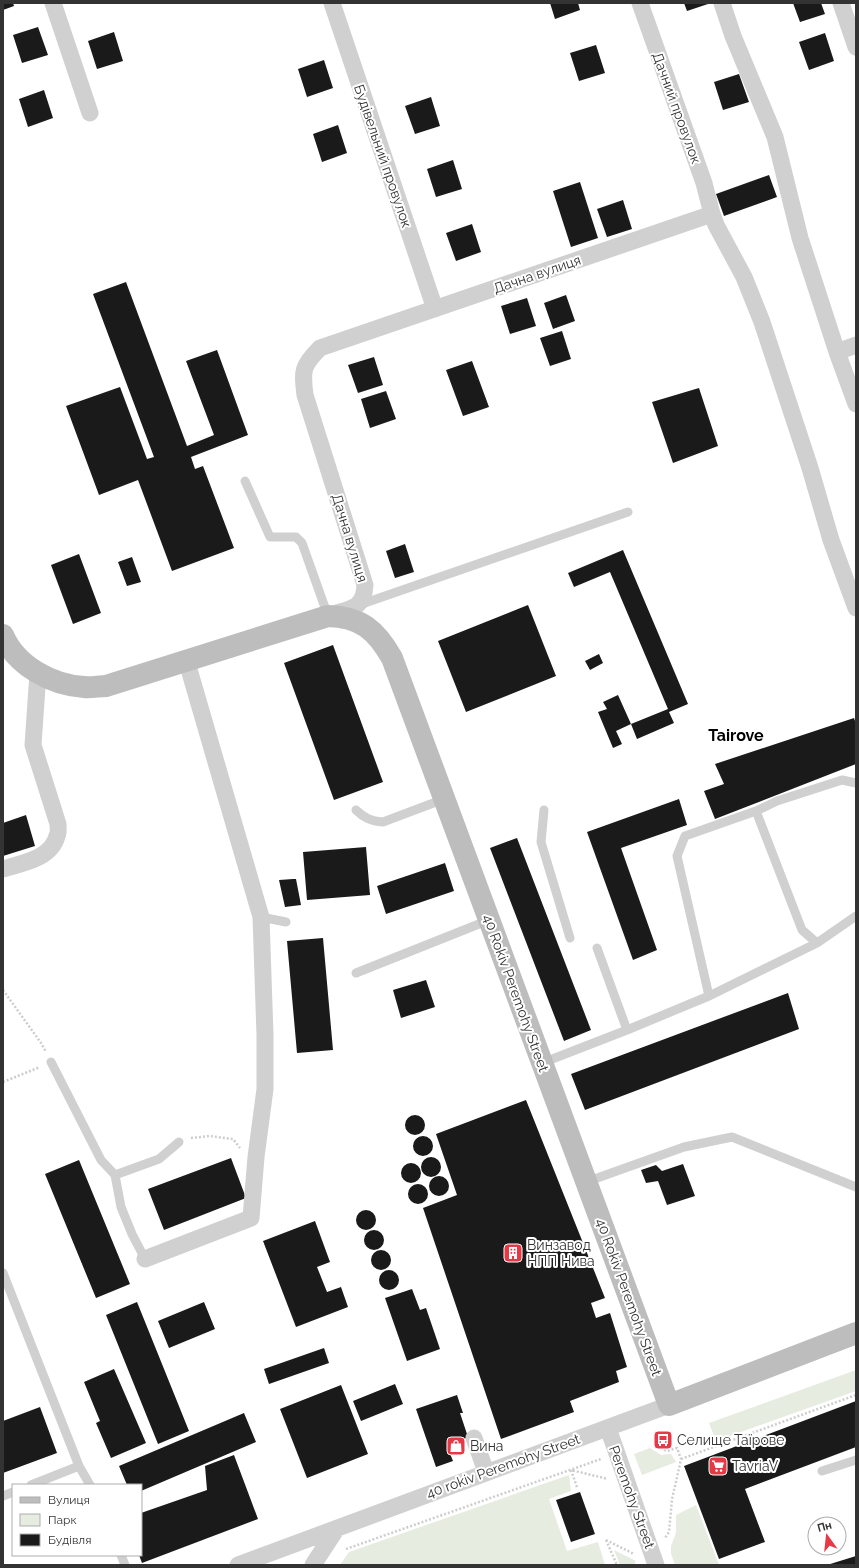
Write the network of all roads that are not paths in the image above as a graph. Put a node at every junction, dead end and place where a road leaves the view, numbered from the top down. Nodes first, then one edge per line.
1 (53, 3) edge
2 (332, 3) edge
3 (640, 3) edge
4 (722, 3) edge
5 (841, 3) edge
6 (856, 47) edge
7 (90, 113) dead end
8 (712, 214) junction
9 (435, 309) junction
10 (856, 345) edge
11 (837, 352) junction
12 (856, 404) edge
13 (245, 481) dead end
14 (628, 512) dead end
15 (358, 606) junction
16 (856, 608) edge
17 (328, 616) junction
18 (3, 636) edge
19 (186, 659) junction
20 (38, 673) junction
21 (856, 783) edge
22 (444, 799) junction
23 (356, 810) dead end
24 (544, 810) dead end
25 (756, 811) junction
26 (3, 869) edge
27 (856, 916) edge
28 (261, 917) junction
29 (489, 920) junction
30 (286, 922) dead end
31 (570, 938) dead end
32 (817, 943) junction
33 (597, 948) dead end
34 (356, 973) dead end
35 (709, 996) junction
36 (627, 1030) junction
37 (50, 1062) road end
38 (542, 1063) junction
39 (179, 1142) road end
40 (115, 1175) junction
41 (586, 1182) junction
42 (856, 1187) edge
43 (145, 1260) joint
44 (3, 1273) edge
45 (856, 1333) edge
46 (669, 1405) junction
47 (608, 1428) junction
48 (474, 1438) dead end
49 (856, 1460) edge
50 (80, 1466) junction
51 (822, 1471) dead end
52 (486, 1472) junction
53 (34, 1484) edge
54 (89, 1484) edge
55 (337, 1528) junction
56 (238, 1565) edge
57 (313, 1565) edge
58 (656, 1565) edge

1 - 7 street
2 - 9 street, Будівельний провулок
3 - 8 street, Дачний провулок
4 - 11 street
5 - 6 street
8 - 9 street, Дачна вулиця
8 - 16 street, Дачний провулок
9 - 15 street, Дачна вулиця
10 - 11 street
11 - 12 street
13 - 17 lane
14 - 15 lane
15 - 17 street
17 - 19 street
17 - 22 street, 40 Rokiv Peremohy Street
18 - 20 street
19 - 20 street
19 - 28 street
20 - 26 street
21 - 25 lane
22 - 23 lane
22 - 29 street, 40 Rokiv Peremohy Street
24 - 31 lane
25 - 32 lane
25 - 35 lane
27 - 32 lane
28 - 30 lane
28 - 43 street
29 - 34 lane
29 - 38 street, 40 Rokiv Peremohy Street
32 - 35 lane
33 - 36 lane
35 - 36 lane
36 - 38 lane
37 - 40 lane
38 - 41 street, 40 Rokiv Peremohy Street
39 - 40 lane
40 - 43 lane
41 - 42 lane
41 - 46 street, 40 Rokiv Peremohy Street
44 - 50 lane
45 - 46 street
46 - 47 street, 40 rokiv Peremohy Street
47 - 52 street, 40 rokiv Peremohy Street
47 - 58 street, Peremohy Street
48 - 52 street
49 - 51 lane
50 - 53 lane
50 - 54 lane
52 - 55 street, 40 rokiv Peremohy Street
55 - 56 street, 40 rokiv Peremohy Street
55 - 57 street

